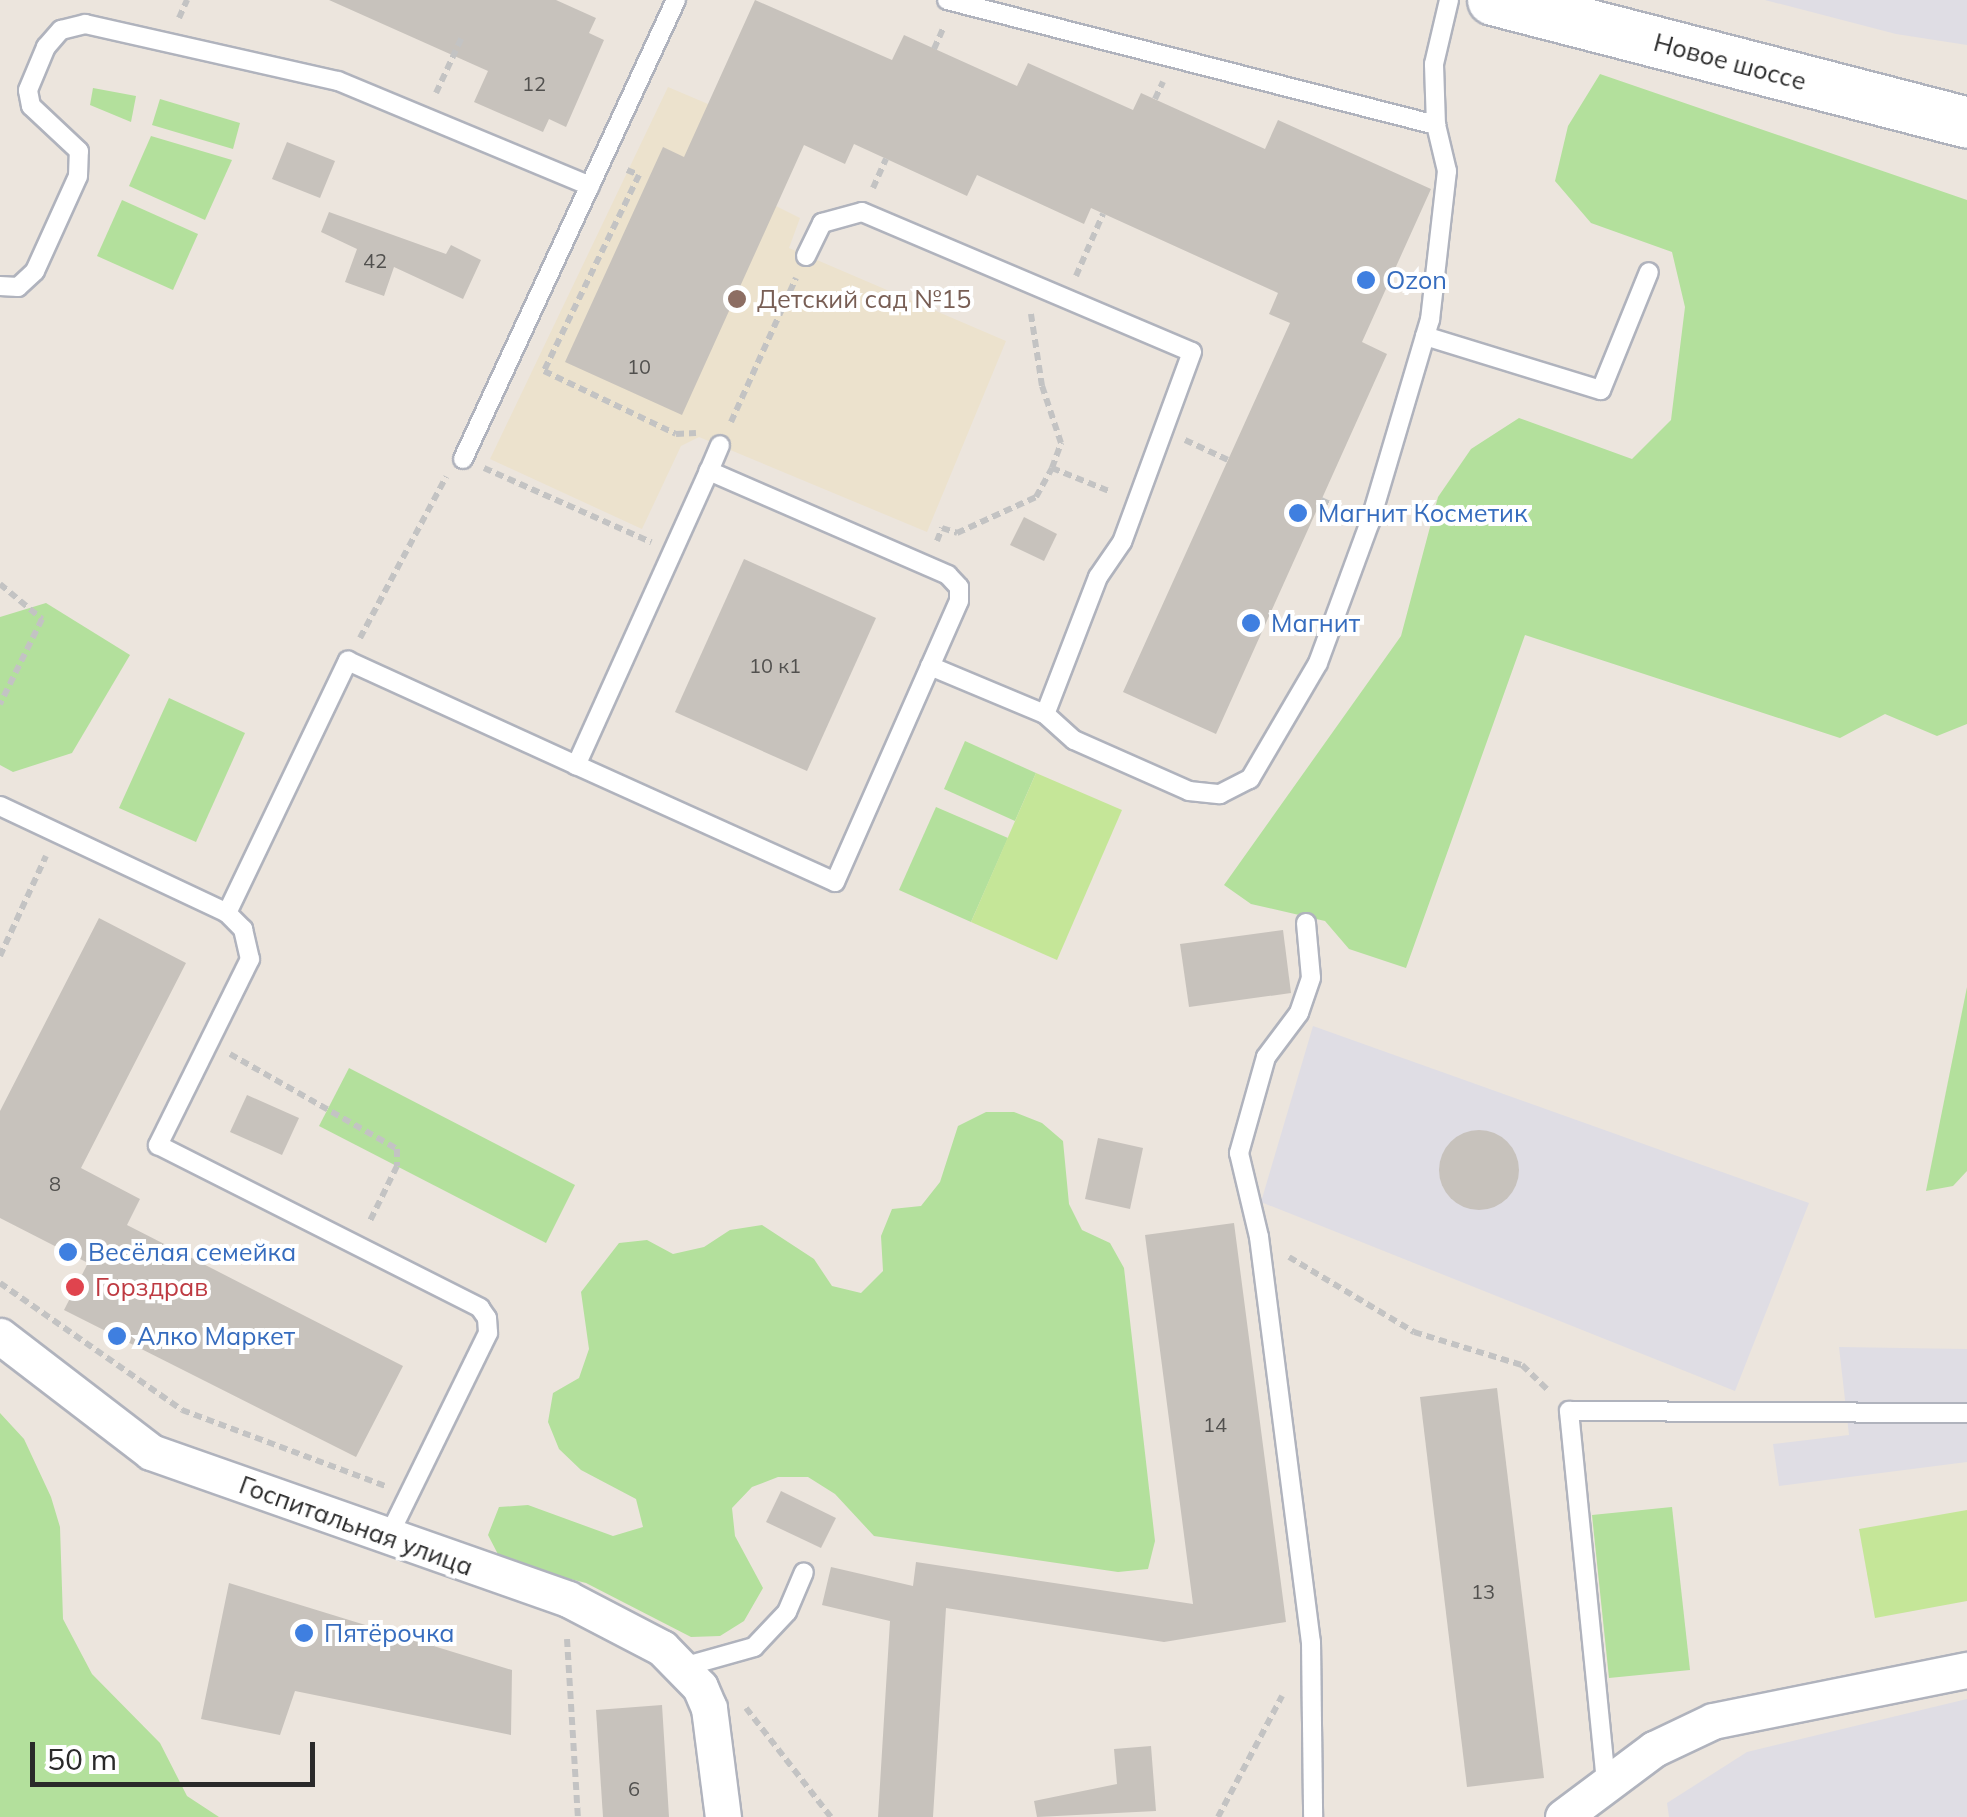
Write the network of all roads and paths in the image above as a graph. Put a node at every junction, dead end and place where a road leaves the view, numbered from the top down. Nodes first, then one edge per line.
1 (676, 0) edge
2 (947, 0) edge
3 (1448, 0) edge
4 (1493, 0) edge
5 (462, 37) dead end
6 (426, 117) junction
7 (1967, 123) edge
8 (1436, 125) junction
9 (603, 160) junction
10 (590, 186) junction
11 (1103, 214) dead end
12 (806, 256) joint
13 (1649, 272) dead end
14 (1038, 284) junction
15 (0, 286) edge
16 (1067, 296) junction
17 (1425, 336) junction
18 (1165, 432) junction
19 (724, 438) junction
20 (463, 459) junction
21 (1228, 460) dead end
22 (1052, 468) junction
23 (709, 471) junction
24 (1138, 503) junction
25 (672, 552) junction
26 (928, 566) junction
27 (0, 584) edge
28 (348, 661) junction
29 (930, 666) junction
30 (0, 678) edge
31 (9, 686) junction
32 (0, 704) edge
33 (1045, 714) junction
34 (576, 765) junction
35 (0, 806) edge
36 (57, 832) junction
37 (227, 912) junction
38 (1306, 922) dead end
39 (0, 956) edge
40 (209, 1042) junction
41 (1259, 1237) junction
42 (358, 1246) junction
43 (0, 1283) edge
44 (0, 1336) edge
45 (1569, 1411) junction
46 (1967, 1413) edge
47 (410, 1493) junction
48 (387, 1540) junction
49 (804, 1572) dead end
50 (567, 1636) dead end
51 (1311, 1642) junction
52 (682, 1667) junction
53 (1967, 1670) edge
54 (725, 1706) junction
55 (1606, 1782) junction
56 (578, 1817) edge
57 (724, 1817) edge
58 (831, 1817) edge
59 (1218, 1817) edge
60 (1313, 1817) edge
61 (1563, 1817) edge

1 - 9 lane
2 - 8 lane
3 - 8 lane
4 - 7 street, Новое шоссе
5 - 6 path
6 - 10 lane
6 - 15 lane
8 - 17 lane
9 - 10 lane
9 - 19 path
10 - 20 lane
11 - 16 path
12 - 14 lane
12 - 19 path
13 - 17 lane
14 - 16 lane
14 - 22 path
16 - 18 lane
17 - 33 lane
18 - 21 path
18 - 24 lane
19 - 23 lane
20 - 25 path
20 - 28 path
22 - 24 path
22 - 26 path
23 - 25 lane
23 - 26 lane
24 - 33 lane
25 - 34 lane
26 - 29 lane
27 - 31 path
28 - 34 lane
28 - 37 lane
29 - 33 lane
29 - 34 lane
30 - 31 path
31 - 32 path
35 - 36 lane
36 - 37 lane
36 - 39 path
37 - 40 lane
38 - 41 lane
40 - 42 path
40 - 42 lane
41 - 45 path
41 - 51 lane
42 - 47 lane
43 - 47 path
44 - 48 street, Госпитальная улица
45 - 46 lane
45 - 55 lane
47 - 48 lane
48 - 52 street, Госпитальная улица
49 - 52 lane
50 - 56 path
51 - 59 path
51 - 60 lane
52 - 54 street, Госпитальная улица
53 - 55 street
54 - 57 street
54 - 58 path
55 - 61 street

